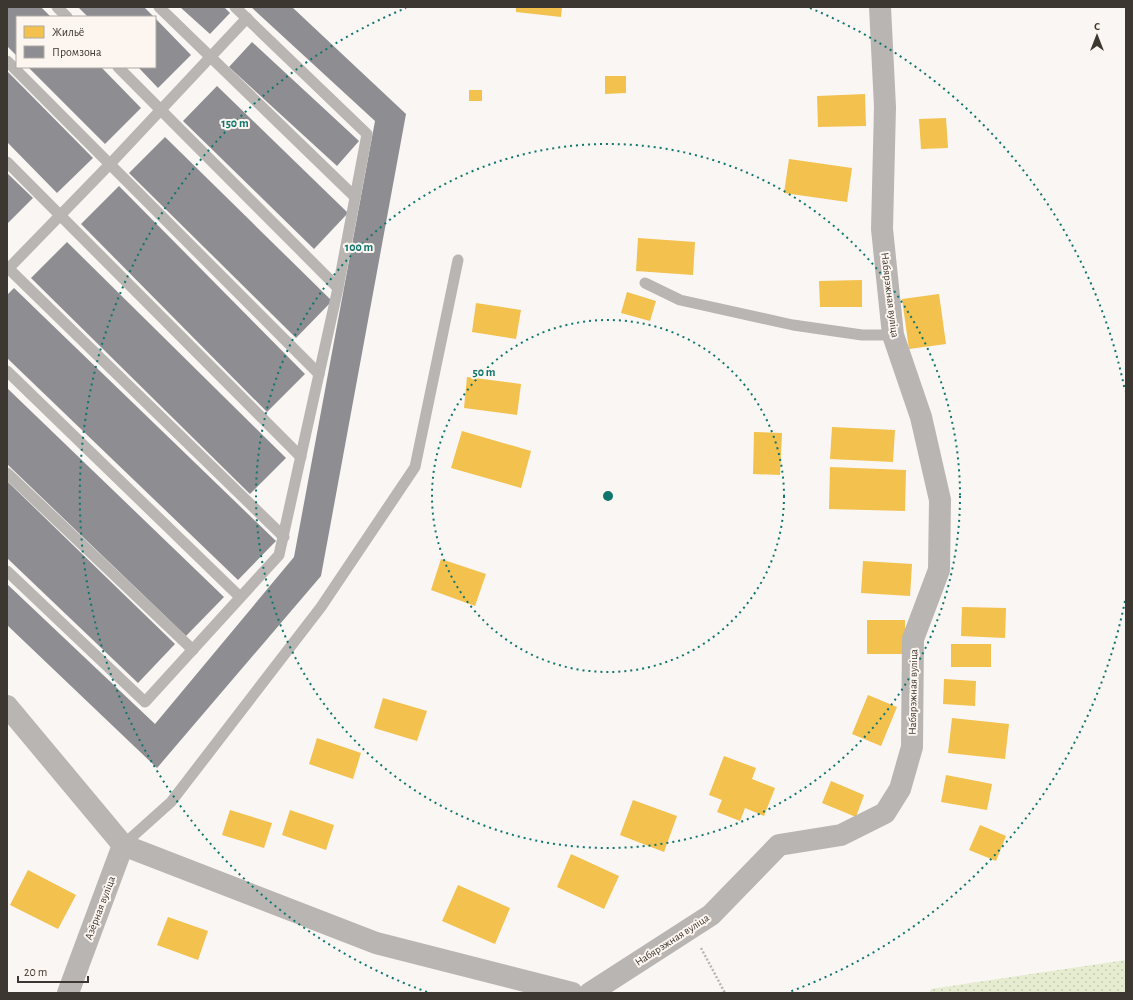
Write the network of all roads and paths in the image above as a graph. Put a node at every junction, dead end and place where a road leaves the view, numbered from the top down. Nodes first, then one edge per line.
1 (57, 7) edge
2 (159, 7) edge
3 (235, 7) edge
4 (880, 7) edge
5 (66, 16) edge
6 (247, 18) junction
7 (211, 57) junction
8 (7, 61) edge
9 (119, 68) edge
10 (161, 110) junction
11 (7, 162) edge
12 (110, 164) junction
13 (355, 197) junction
14 (61, 215) junction
15 (458, 260) dead end
16 (7, 269) edge
17 (646, 283) dead end
18 (338, 288) junction
19 (894, 335) junction
20 (7, 371) edge
21 (319, 374) junction
22 (301, 456) junction
23 (7, 473) edge
24 (284, 537) junction
25 (7, 572) edge
26 (240, 598) junction
27 (193, 650) junction
28 (7, 706) edge
29 (123, 845) junction
30 (691, 928) junction
31 (68, 993) edge
32 (572, 993) edge
33 (590, 993) edge
34 (725, 993) edge

1 - 5 lane
2 - 7 lane
3 - 6 lane
4 - 19 street, Набярэжная вуліца
6 - 7 lane
6 - 13 lane
7 - 10 lane
7 - 13 lane
8 - 12 lane
9 - 10 lane
10 - 12 lane
10 - 18 lane
11 - 14 lane
12 - 14 lane
12 - 21 lane
13 - 18 lane
14 - 16 lane
14 - 22 lane
15 - 29 lane
16 - 24 lane
17 - 19 lane
18 - 21 lane
19 - 30 street, Набярэжная вуліца
20 - 26 lane
21 - 22 lane
22 - 24 lane
23 - 27 lane
24 - 26 lane
25 - 27 lane
26 - 27 lane
28 - 29 street
29 - 31 street, Азёрная вуліца
29 - 32 street
30 - 33 street, Набярэжная вуліца
30 - 34 path

